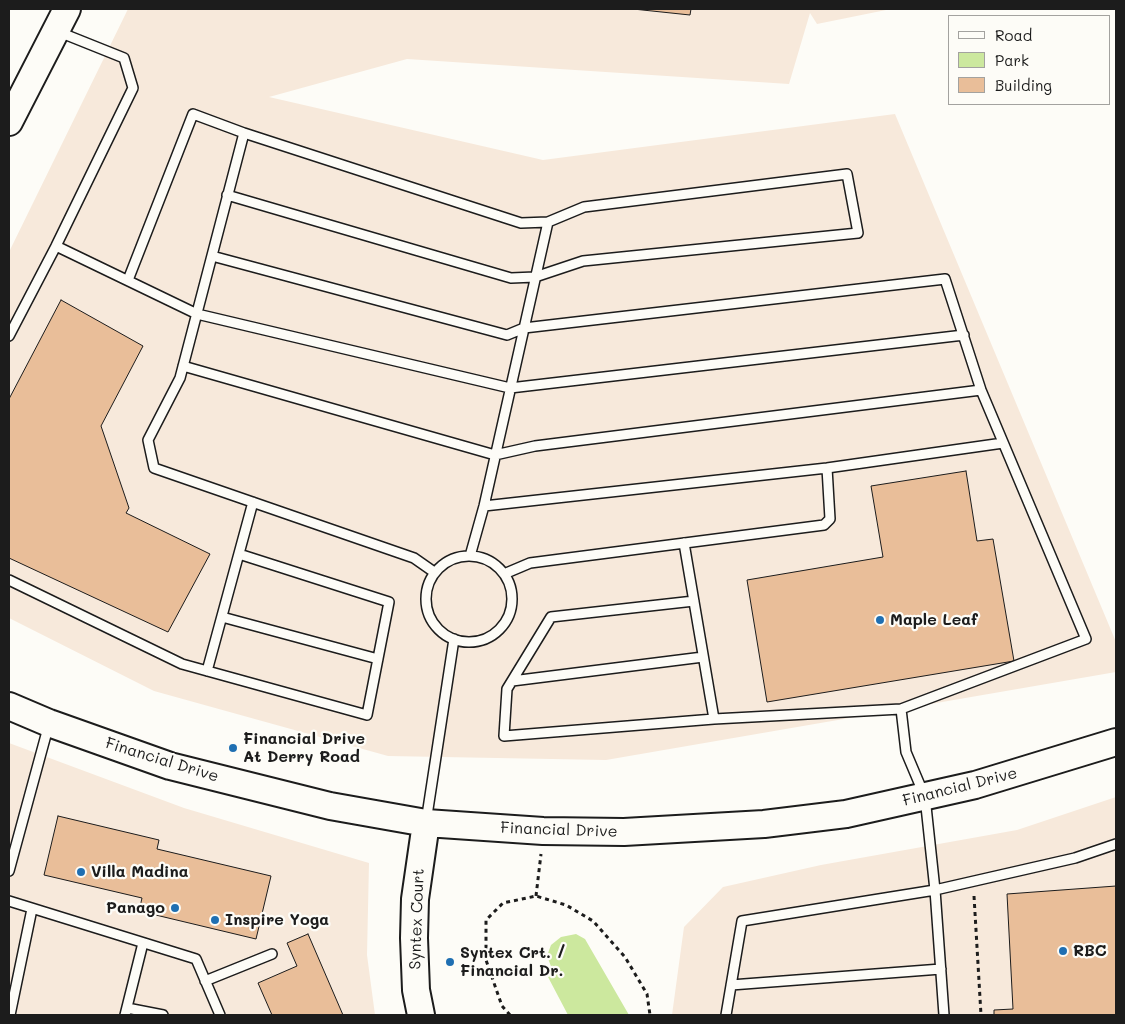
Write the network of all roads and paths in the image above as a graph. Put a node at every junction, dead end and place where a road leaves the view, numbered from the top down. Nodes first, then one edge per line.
1 (61, 20) edge
2 (9, 122) edge
3 (244, 133) junction
4 (228, 195) junction
5 (548, 222) junction
6 (56, 246) junction
7 (212, 256) junction
8 (535, 277) junction
9 (128, 280) junction
10 (197, 314) junction
11 (524, 328) junction
12 (964, 335) junction
13 (9, 336) edge
14 (183, 366) junction
15 (510, 388) junction
16 (981, 390) junction
17 (1003, 444) junction
18 (495, 455) junction
19 (827, 468) junction
20 (253, 502) junction
21 (484, 506) junction
22 (684, 544) junction
23 (239, 554) junction
24 (470, 556) junction
25 (434, 572) junction
26 (504, 574) junction
27 (9, 580) edge
28 (694, 601) junction
29 (222, 617) junction
30 (454, 639) junction
31 (703, 656) junction
32 (378, 659) junction
33 (207, 671) junction
34 (512, 681) junction
35 (9, 706) edge
36 (901, 709) junction
37 (714, 719) junction
38 (49, 723) junction
39 (1116, 742) edge
40 (925, 797) junction
41 (426, 823) junction
42 (543, 831) junction
43 (1116, 844) edge
44 (9, 871) edge
45 (935, 890) junction
46 (983, 893) dead end
47 (536, 896) junction
48 (9, 901) edge
49 (32, 909) junction
50 (143, 943) junction
51 (272, 954) dead end
52 (941, 969) junction
53 (206, 981) junction
54 (731, 984) junction
55 (126, 1011) edge
56 (10, 1015) edge
57 (163, 1015) edge
58 (220, 1015) edge
59 (421, 1015) edge
60 (510, 1015) edge
61 (650, 1015) edge
62 (726, 1015) edge
63 (944, 1015) edge
64 (980, 1015) edge

1 - 2 street
1 - 6 lane
3 - 4 lane
3 - 5 lane
3 - 9 lane
4 - 7 lane
4 - 8 lane
5 - 8 lane
5 - 8 lane
6 - 9 lane
6 - 13 lane
7 - 10 lane
7 - 11 lane
8 - 11 lane
9 - 10 lane
10 - 14 lane
10 - 15 lane
11 - 12 lane
11 - 15 lane
12 - 15 lane
12 - 16 lane
14 - 18 lane
14 - 20 lane
15 - 18 lane
16 - 17 lane
16 - 18 lane
17 - 19 lane
17 - 36 lane
18 - 21 lane
19 - 21 lane
19 - 22 lane
20 - 23 lane
20 - 25 lane
21 - 24 lane
22 - 26 lane
22 - 28 lane
23 - 29 lane
23 - 32 lane
24 - 25 lane
24 - 26 lane
25 - 30 lane
26 - 30 lane
27 - 33 lane
28 - 31 lane
28 - 34 lane
29 - 32 lane
29 - 33 lane
30 - 41 lane
31 - 34 lane
31 - 37 lane
32 - 33 lane
34 - 37 lane
35 - 38 street, Financial Drive
36 - 37 lane
36 - 40 lane
38 - 41 street, Financial Drive
38 - 44 lane
39 - 40 street, Financial Drive
40 - 42 street, Financial Drive
40 - 45 lane
41 - 42 street, Financial Drive
41 - 59 street, Syntex Court
42 - 47 path
43 - 45 lane
45 - 52 lane
45 - 54 lane
46 - 64 path
47 - 60 path
47 - 61 path
48 - 49 lane
49 - 50 lane
49 - 56 lane
50 - 53 lane
50 - 55 lane
51 - 53 lane
52 - 54 lane
52 - 63 lane
53 - 58 lane
54 - 62 lane
55 - 57 lane

